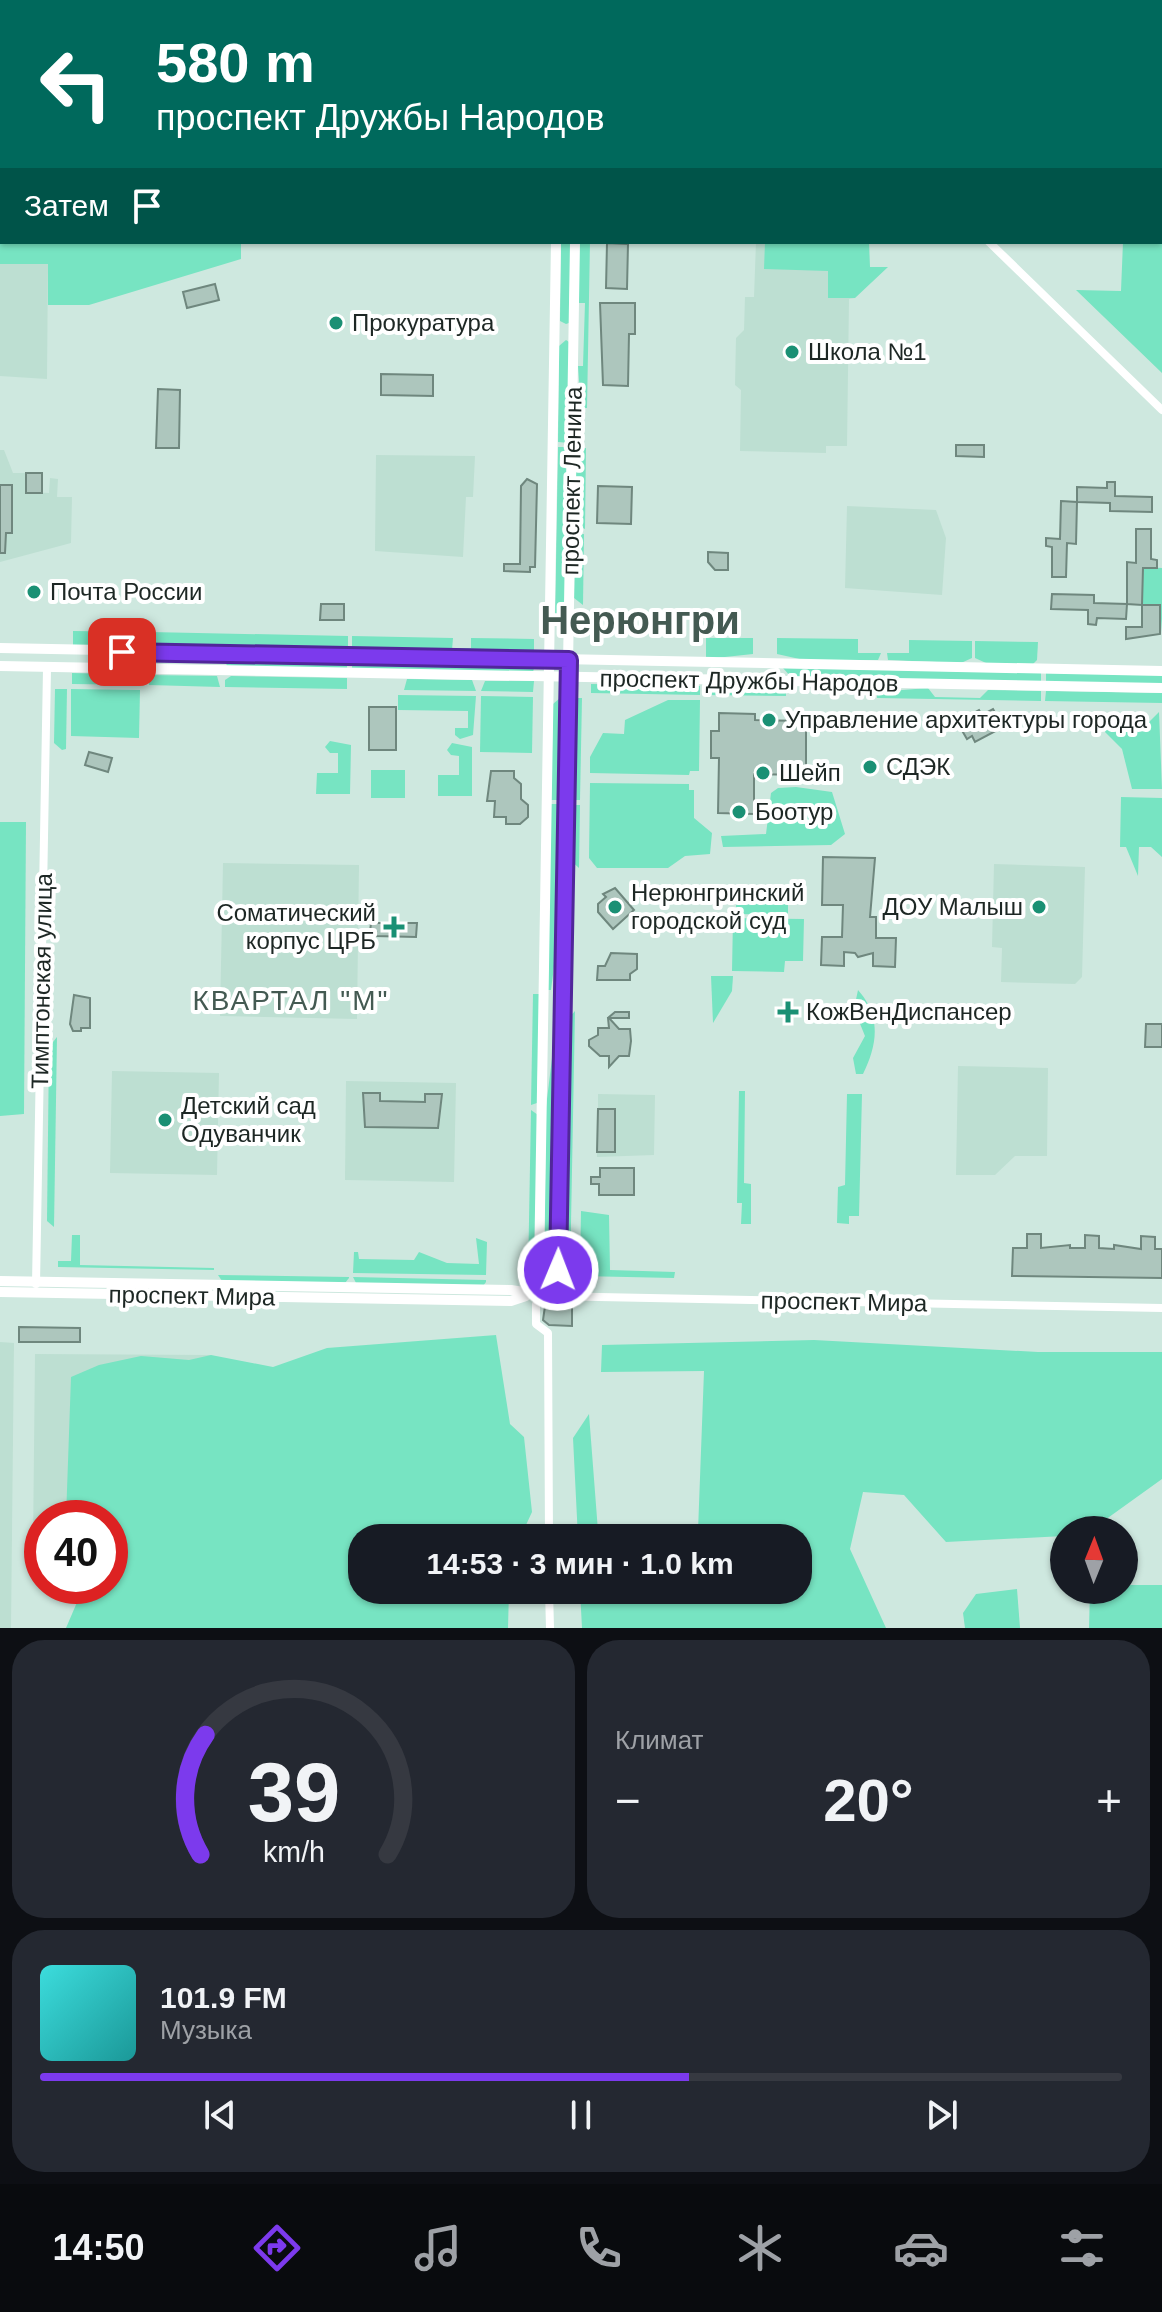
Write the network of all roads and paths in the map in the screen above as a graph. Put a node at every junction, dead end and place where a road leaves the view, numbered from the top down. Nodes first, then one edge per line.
1 (556, 244) edge
2 (575, 244) edge
3 (991, 244) edge
4 (1162, 410) edge
5 (0, 648) edge
6 (550, 660) junction
7 (569, 660) junction
8 (0, 666) edge
9 (47, 669) junction
10 (1162, 671) edge
11 (550, 678) junction
12 (569, 678) junction
13 (1162, 688) edge
14 (544, 1007) junction
15 (563, 1007) junction
16 (548, 1279) junction
17 (0, 1281) edge
18 (36, 1288) junction
19 (0, 1292) edge
20 (548, 1296) junction
21 (1162, 1308) edge
22 (549, 1524) edge
23 (549, 1604) edge
24 (550, 1628) edge

1 - 6 street, проспект Ленина
2 - 7 street, проспект Ленина
3 - 4 street
5 - 6 street, проспект Дружбы Народов
6 - 7 street, проспект Дружбы Народов
6 - 11 street, проспект Ленина
7 - 10 street, проспект Дружбы Народов
7 - 12 street, проспект Ленина
8 - 9 street, проспект Дружбы Народов
9 - 11 street, проспект Дружбы Народов
9 - 18 street, Тимптонская улица
11 - 12 street, проспект Дружбы Народов
11 - 14 street, проспект Ленина
12 - 13 street, проспект Дружбы Народов
12 - 15 street, проспект Ленина
14 - 15 street
14 - 16 street, проспект Ленина
15 - 16 street, проспект Ленина
16 - 20 street, проспект Ленина
17 - 18 street, проспект Мира
18 - 19 street, проспект Мира
18 - 20 street, проспект Мира
20 - 21 street, проспект Мира
20 - 22 street
23 - 24 street

